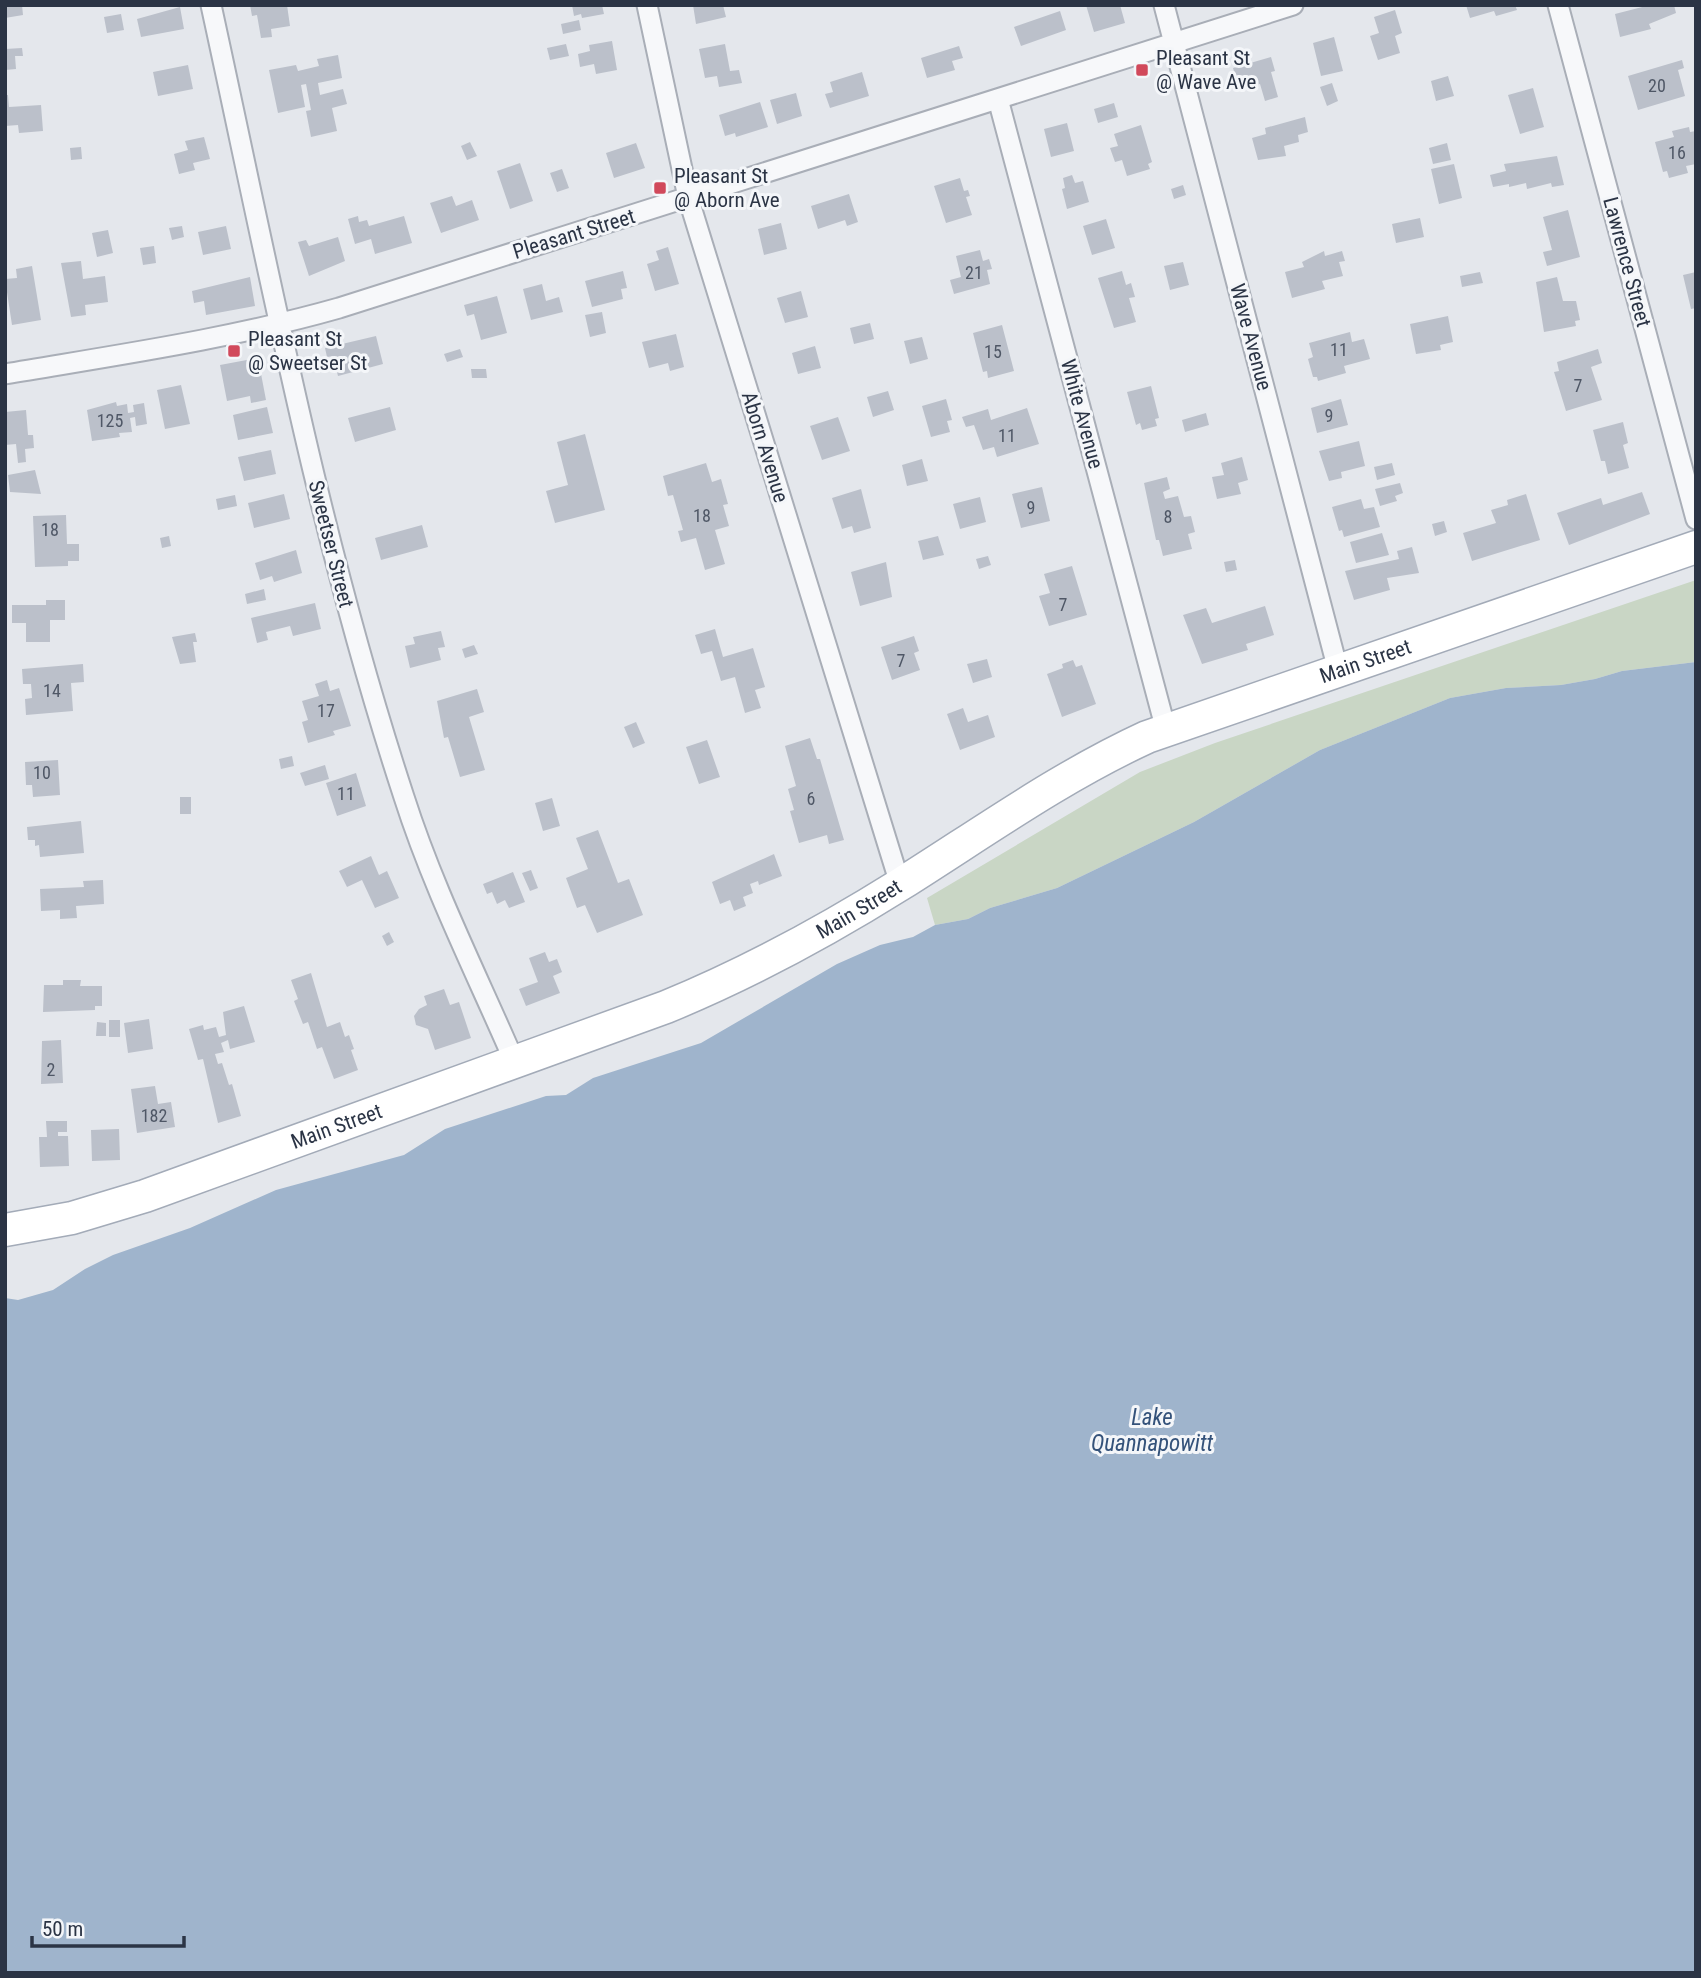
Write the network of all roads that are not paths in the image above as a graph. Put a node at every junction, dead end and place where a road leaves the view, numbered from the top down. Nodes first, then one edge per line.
1 (211, 5) edge
2 (647, 5) edge
3 (1164, 5) edge
4 (1293, 5) edge
5 (1558, 5) edge
6 (1174, 43) junction
7 (998, 99) junction
8 (688, 197) junction
9 (281, 324) junction
10 (5, 374) edge
11 (1696, 519) edge
12 (1696, 547) edge
13 (1338, 670) junction
14 (1166, 730) junction
15 (900, 884) junction
16 (515, 1063) junction
17 (5, 1219) edge
18 (6, 1230) edge

1 - 9 street, Sweetser Street
2 - 8 street, Aborn Avenue
3 - 6 street, Wave Avenue
4 - 6 street, Pleasant Street
5 - 11 street, Lawrence Street
6 - 7 street, Pleasant Street
6 - 13 street, Wave Avenue
7 - 8 street, Pleasant Street
7 - 14 street, White Avenue
8 - 9 street, Pleasant Street
8 - 15 street, Aborn Avenue
9 - 10 street, Pleasant Street
9 - 16 street, Sweetser Street
12 - 13 main road, Main Street
13 - 14 main road, Main Street
14 - 15 main road, Main Street
15 - 16 main road, Main Street
16 - 18 main road, Main Street
17 - 18 street

